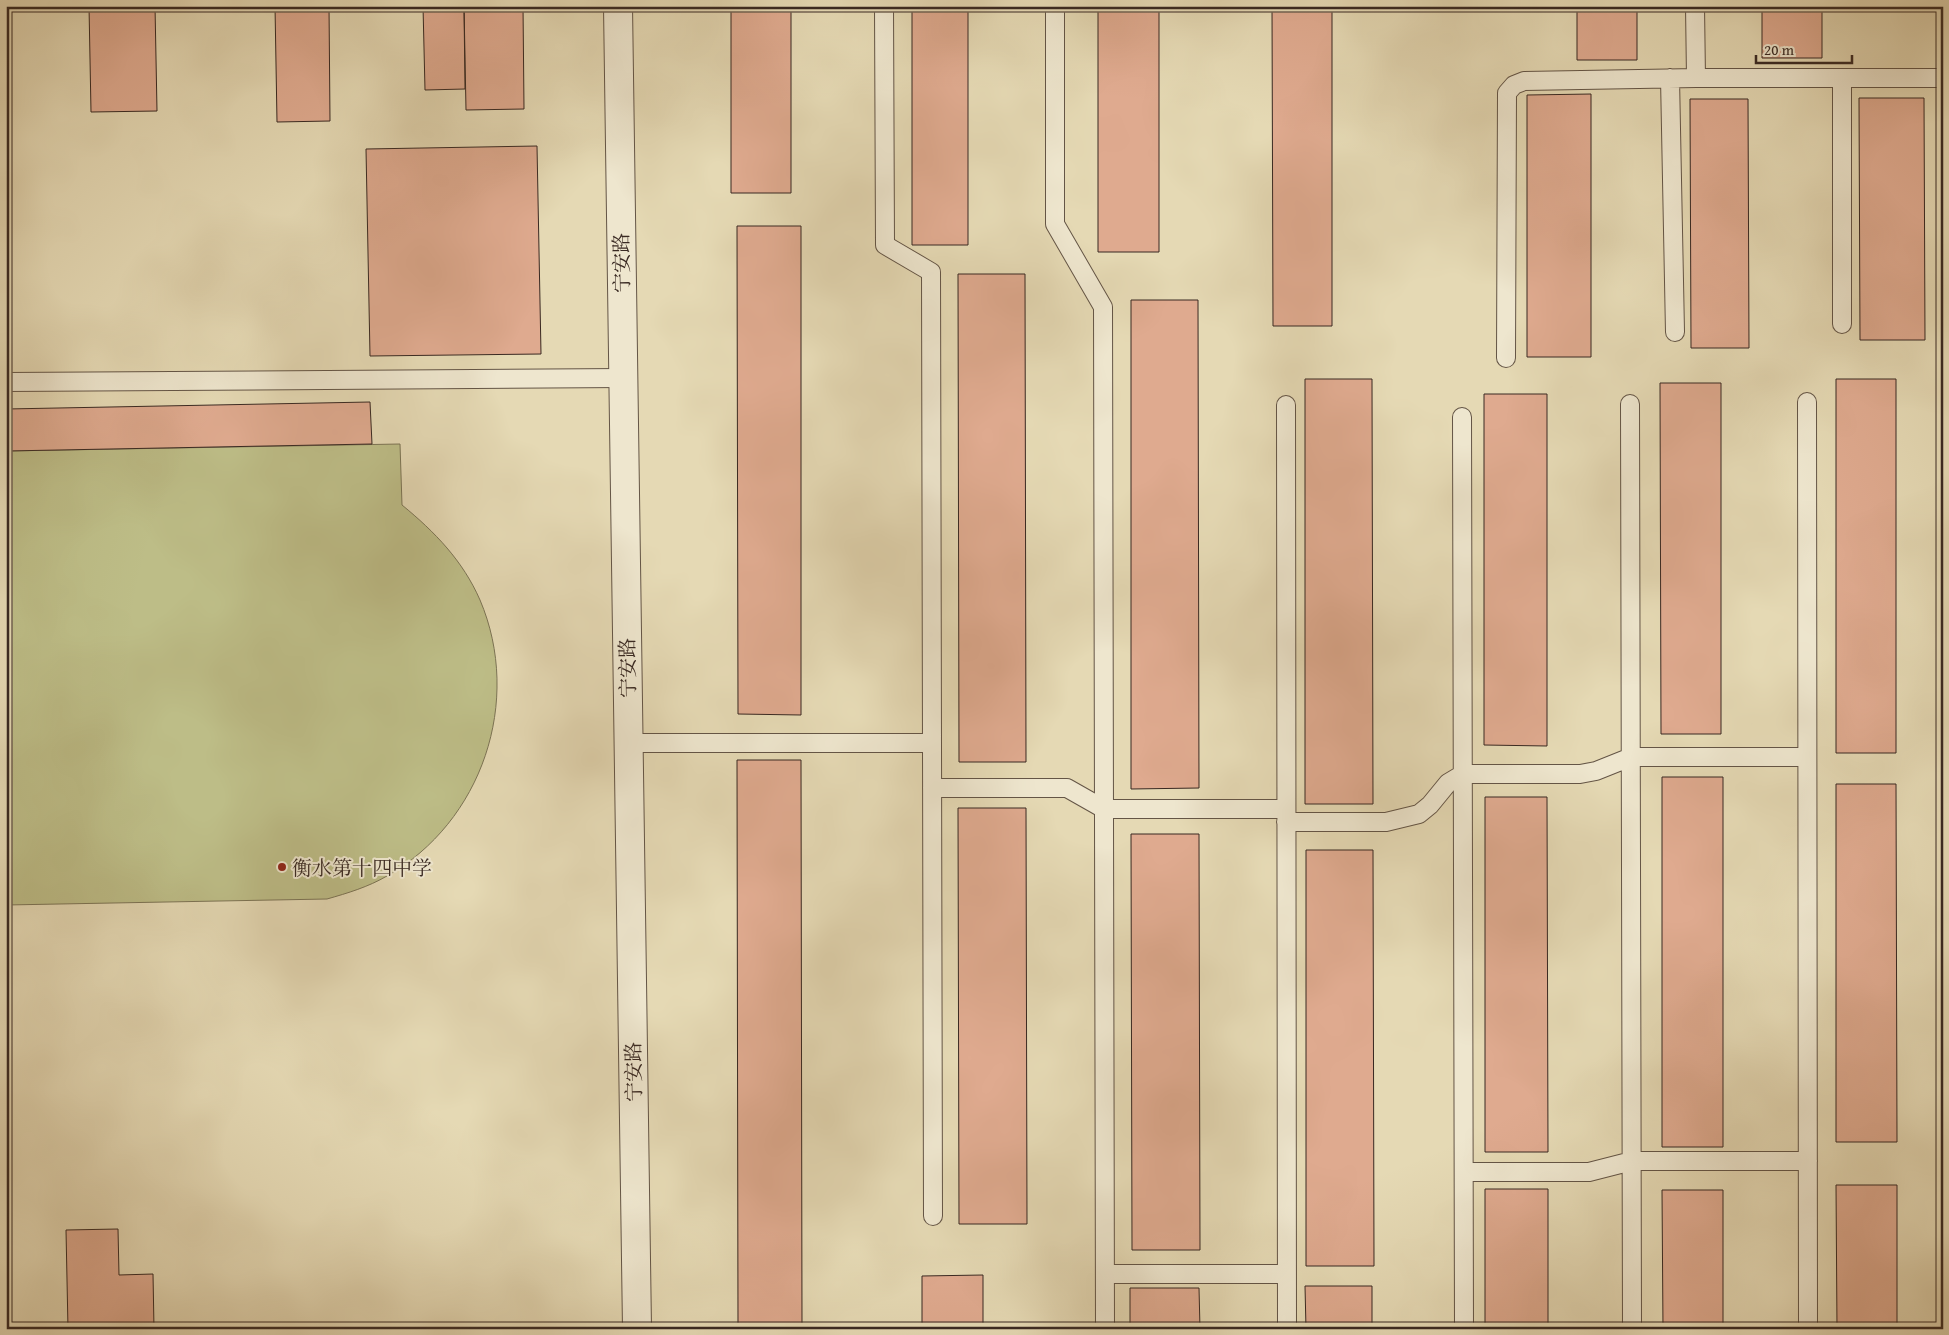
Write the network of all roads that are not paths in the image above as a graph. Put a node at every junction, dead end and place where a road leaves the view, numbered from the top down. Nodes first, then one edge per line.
1 (618, 6) edge
2 (884, 6) edge
3 (1054, 6) edge
4 (1695, 6) edge
5 (1670, 78) junction
6 (1696, 78) junction
7 (1842, 78) junction
8 (1943, 78) edge
9 (1842, 324) dead end
10 (1675, 332) dead end
11 (1506, 358) dead end
12 (623, 378) junction
13 (6, 382) edge
14 (1807, 402) dead end
15 (1630, 404) dead end
16 (1286, 405) dead end
17 (1462, 417) dead end
18 (628, 743) junction
19 (932, 743) junction
20 (1631, 757) junction
21 (1807, 757) junction
22 (1463, 774) junction
23 (932, 788) junction
24 (1104, 809) junction
25 (1286, 815) junction
26 (1632, 1161) junction
27 (1808, 1161) junction
28 (1464, 1172) junction
29 (933, 1216) dead end
30 (1105, 1274) junction
31 (1287, 1274) junction
32 (637, 1329) edge
33 (1105, 1329) edge
34 (1287, 1329) edge
35 (1464, 1329) edge
36 (1632, 1329) edge
37 (1808, 1329) edge

1 - 12 street, 宁安路
2 - 19 lane
3 - 24 lane
4 - 6 lane
5 - 6 lane
5 - 10 lane
5 - 11 lane
6 - 7 lane
7 - 8 lane
7 - 9 lane
12 - 13 lane
12 - 18 street, 宁安路
14 - 21 lane
15 - 20 lane
16 - 25 lane
17 - 22 lane
18 - 19 lane
18 - 32 street, 宁安路
19 - 23 lane
20 - 21 lane
20 - 22 lane
20 - 26 lane
21 - 27 lane
22 - 25 lane
22 - 28 lane
23 - 24 lane
23 - 29 lane
24 - 25 lane
24 - 30 lane
25 - 31 lane
26 - 27 lane
26 - 28 lane
26 - 36 lane
27 - 37 lane
28 - 35 lane
30 - 31 lane
30 - 33 lane
31 - 34 lane

